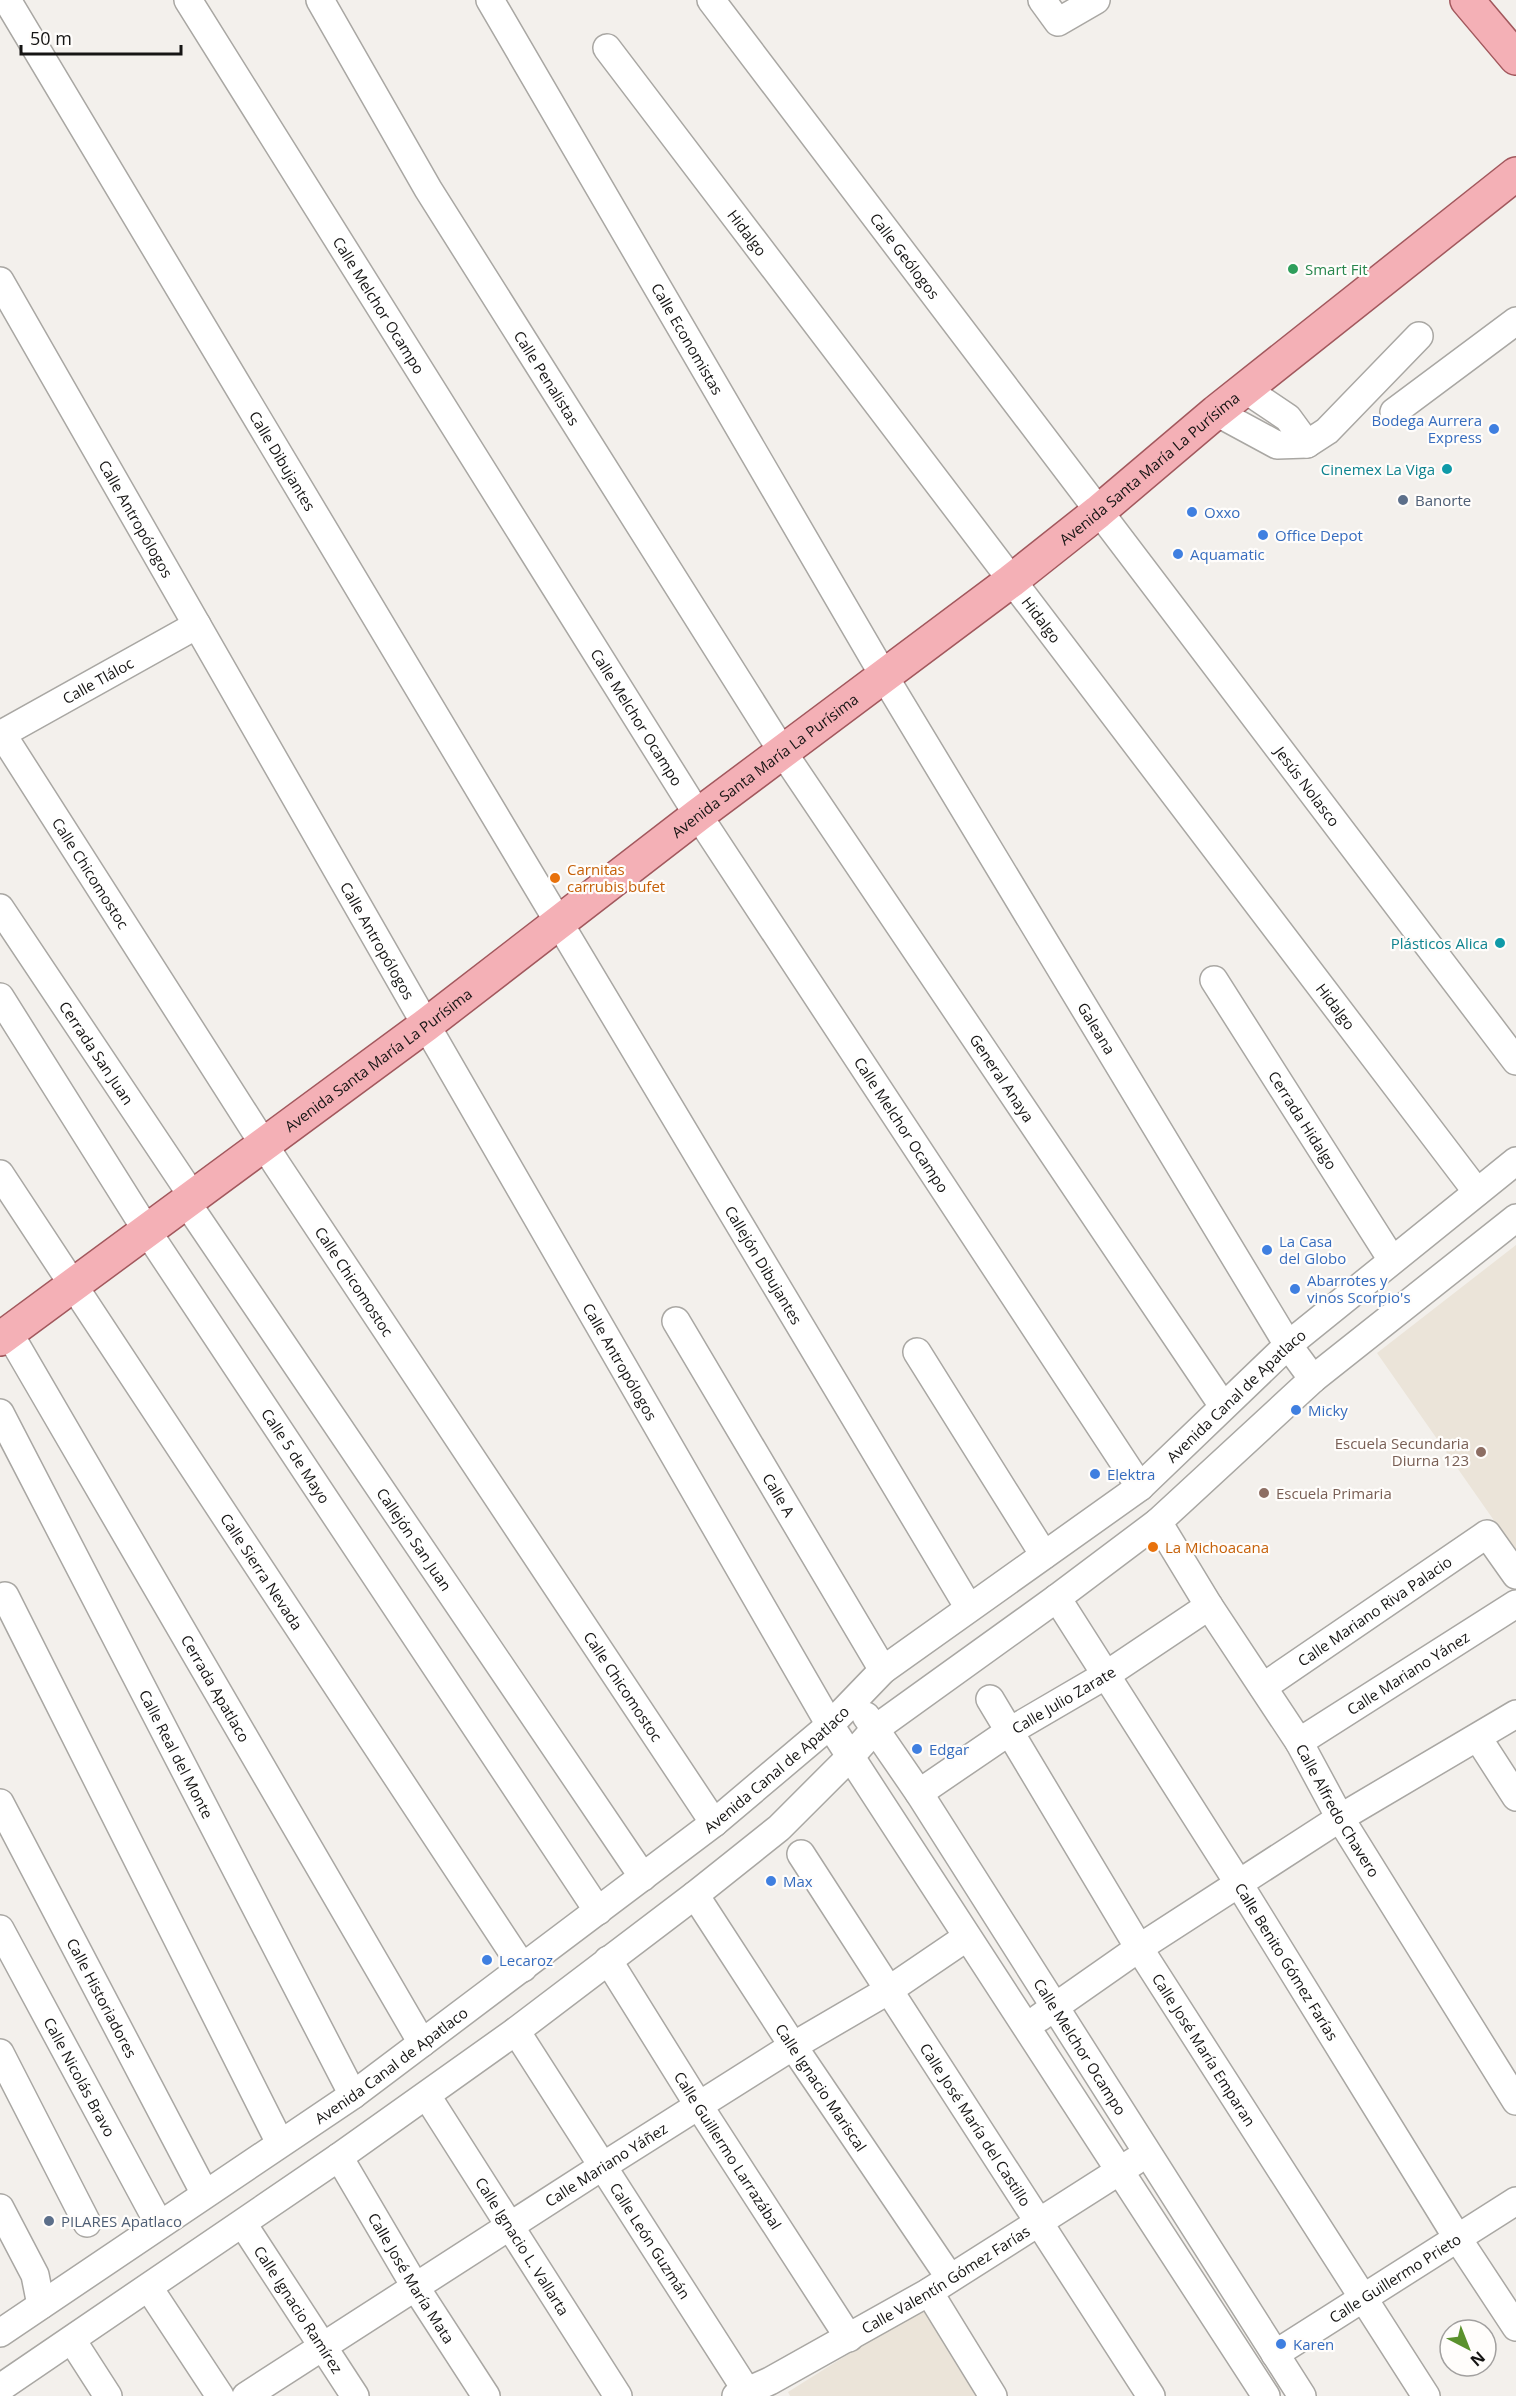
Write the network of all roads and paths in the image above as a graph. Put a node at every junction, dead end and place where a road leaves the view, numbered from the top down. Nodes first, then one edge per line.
1 (7, 0) edge
2 (188, 0) edge
3 (320, 0) edge
4 (490, 0) edge
5 (711, 0) edge
6 (1042, 0) edge
7 (1096, 0) edge
8 (1467, 0) edge
9 (607, 48) dead end
10 (1516, 58) edge
11 (1516, 174) edge
12 (0, 281) edge
13 (1516, 321) edge
14 (1419, 336) dead end
15 (1245, 389) junction
16 (1216, 412) junction
17 (1394, 412) dead end
18 (1307, 444) junction
19 (1098, 512) junction
20 (1011, 581) junction
21 (196, 625) junction
22 (884, 676) junction
23 (1, 734) edge
24 (782, 751) junction
25 (698, 815) junction
26 (0, 908) edge
27 (559, 922) junction
28 (1214, 981) dead end
29 (0, 997) edge
30 (426, 1025) junction
31 (1516, 1061) edge
32 (264, 1144) junction
33 (1516, 1161) edge
34 (0, 1174) edge
35 (1477, 1192) junction
36 (190, 1200) junction
37 (1516, 1218) edge
38 (147, 1231) junction
39 (1392, 1260) junction
40 (72, 1286) junction
41 (676, 1321) dead end
42 (4, 1336) edge
43 (1288, 1345) junction
44 (917, 1352) dead end
45 (1313, 1379) junction
46 (1223, 1406) junction
47 (0, 1413) edge
48 (1140, 1487) junction
49 (1158, 1522) junction
50 (1044, 1555) junction
51 (1516, 1575) edge
52 (5, 1596) dead end
53 (1057, 1598) junction
54 (1516, 1604) edge
55 (1209, 1606) junction
56 (969, 1608) junction
57 (883, 1670) junction
58 (1106, 1675) junction
59 (1263, 1687) junction
60 (990, 1699) dead end
61 (854, 1700) junction
62 (1516, 1714) edge
63 (830, 1725) junction
64 (875, 1729) junction
65 (1010, 1731) junction
66 (1478, 1738) junction
67 (1299, 1742) junction
68 (851, 1756) junction
69 (919, 1793) junction
70 (1516, 1797) edge
71 (0, 1803) edge
72 (1340, 1818) junction
73 (714, 1823) junction
74 (801, 1854) dead end
75 (643, 1877) junction
76 (1239, 1884) junction
77 (695, 1894) junction
78 (598, 1911) junction
79 (0, 1929) edge
80 (967, 1937) junction
81 (1140, 1948) junction
82 (609, 1960) junction
83 (523, 1968) junction
84 (888, 1990) junction
85 (1054, 2007) junction
86 (1027, 2026) junction
87 (516, 2031) junction
88 (422, 2043) junction
89 (793, 2046) junction
90 (0, 2053) edge
91 (353, 2095) junction
92 (427, 2096) junction
93 (1516, 2101) edge
94 (699, 2106) junction
95 (280, 2143) junction
96 (1148, 2153) junction
97 (339, 2157) junction
98 (603, 2166) junction
99 (1120, 2172) junction
100 (205, 2194) junction
101 (1516, 2201) edge
102 (0, 2208) edge
103 (87, 2223) dead end
104 (1039, 2223) junction
105 (159, 2224) junction
106 (243, 2224) junction
107 (509, 2227) junction
108 (1458, 2239) junction
109 (939, 2285) junction
110 (149, 2288) junction
111 (416, 2288) junction
112 (1363, 2298) junction
113 (41, 2305) junction
114 (1516, 2327) edge
115 (0, 2333) edge
116 (849, 2338) junction
117 (72, 2340) junction
118 (323, 2347) junction
119 (1275, 2354) junction
120 (0, 2388) edge
121 (758, 2391) edge
122 (108, 2396) edge
123 (220, 2396) edge
124 (246, 2396) edge
125 (355, 2396) edge
126 (486, 2396) edge
127 (618, 2396) edge
128 (993, 2396) edge
129 (1151, 2396) edge
130 (1266, 2396) edge
131 (1302, 2396) edge
132 (1426, 2396) edge

1 - 27 street, Calle Dibujantes
2 - 25 street, Calle Melchor Ocampo
3 - 24 street, Calle Penalistas
4 - 22 street, Calle Economistas
5 - 19 street, Calle Geólogos
6 - 7 street
8 - 10 main road
9 - 20 street, Hidalgo
11 - 15 main road, Avenida Santa María La Purísima
12 - 21 street, Calle Antropólogos
13 - 17 street
14 - 18 street
15 - 16 main road, Avenida Santa María La Purísima
15 - 18 street
16 - 18 street
16 - 19 main road, Avenida Santa María La Purísima
19 - 20 main road, Avenida Santa María La Purísima
19 - 31 street, Jesús Nolasco
20 - 22 main road, Avenida Santa María La Purísima
20 - 35 street, Hidalgo
21 - 23 street, Calle Tláloc
21 - 30 street, Calle Antropólogos
22 - 24 main road, Avenida Santa María La Purísima
22 - 43 street, Galeana
23 - 32 street, Calle Chicomostoc
24 - 25 main road, Avenida Santa María La Purísima
24 - 46 street, General Anaya
25 - 27 main road, Avenida Santa María La Purísima
25 - 48 street, Calle Melchor Ocampo
26 - 36 street, Cerrada San Juan
27 - 30 main road, Avenida Santa María La Purísima
27 - 56 street, Callejón Dibujantes
28 - 39 street, Cerrada Hidalgo
29 - 38 street, Calle 5 de Mayo
30 - 32 main road, Avenida Santa María La Purísima
30 - 63 street, Calle Antropólogos
32 - 36 main road, Avenida Santa María La Purísima
32 - 73 street, Calle Chicomostoc
33 - 35 street, Avenida Canal de Apatlaco
34 - 40 street, Calle Sierra Nevada
35 - 39 street, Avenida Canal de Apatlaco
36 - 38 main road, Avenida Santa María La Purísima
36 - 75 street, Callejón San Juan
37 - 45 street
38 - 40 main road, Avenida Santa María La Purísima
38 - 78 street, Calle 5 de Mayo
39 - 43 street, Avenida Canal de Apatlaco
40 - 42 main road, Avenida Santa María La Purísima
40 - 83 street, Calle Sierra Nevada
41 - 57 street, Calle A
42 - 88 street, Cerrada Apatlaco
43 - 45 street, Galeana
43 - 46 street, Avenida Canal de Apatlaco
44 - 50 street
45 - 49 street
46 - 48 street, Avenida Canal de Apatlaco
47 - 91 street, Calle Real del Monte
48 - 50 street, Avenida Canal de Apatlaco
49 - 53 street
49 - 55 street, Calle Alfredo Chavero
50 - 56 street, Avenida Canal de Apatlaco
51 - 59 street, Calle Mariano Riva Palacio
52 - 95 street
53 - 58 street, Calle Benito Gómez Farías
53 - 64 street
54 - 67 street, Calle Mariano Yánez
55 - 58 street, Calle Julio Zarate
55 - 59 street, Calle Alfredo Chavero
56 - 57 street, Avenida Canal de Apatlaco
57 - 61 street, Avenida Canal de Apatlaco
58 - 65 street, Calle Julio Zarate
58 - 76 street, Calle Benito Gómez Farías
59 - 67 street, Calle Alfredo Chavero
60 - 65 street, Calle José María Emparan
61 - 63 street, Avenida Canal de Apatlaco
61 - 64 street, Calle Melchor Ocampo
62 - 66 street
63 - 68 street
63 - 73 street, Avenida Canal de Apatlaco
64 - 68 street
64 - 69 street, Calle Melchor Ocampo
65 - 69 street, Calle Julio Zarate
65 - 81 street, Calle José María Emparan
66 - 70 street
66 - 72 street
67 - 72 street, Calle Alfredo Chavero
68 - 77 street
68 - 80 street
69 - 85 street, Calle Melchor Ocampo
71 - 100 street, Calle Historiadores
72 - 76 street
72 - 93 street, Calle Alfredo Chavero
73 - 75 street, Avenida Canal de Apatlaco
74 - 84 street, Calle José María del Castillo
75 - 78 street, Avenida Canal de Apatlaco
76 - 81 street
76 - 108 street, Calle Benito Gómez Farías
77 - 82 street
77 - 89 street, Calle Ignacio Mariscal
78 - 83 street, Avenida Canal de Apatlaco
79 - 105 street, Calle Nicolás Bravo
80 - 84 street, Calle Mariano Yáñez
80 - 86 street
81 - 85 street
81 - 112 street, Calle José María Emparan
82 - 87 street
82 - 94 street, Calle Guillermo Larrazábal
83 - 88 street, Avenida Canal de Apatlaco
84 - 89 street, Calle Mariano Yáñez
84 - 104 street, Calle José María del Castillo
85 - 86 street
85 - 96 street, Calle Melchor Ocampo
86 - 99 street
87 - 92 street
87 - 98 street, Calle León Guzmán
88 - 91 street, Avenida Canal de Apatlaco
89 - 94 street, Calle Mariano Yáñez
89 - 109 street, Calle Ignacio Mariscal
90 - 103 street
91 - 95 street, Avenida Canal de Apatlaco
92 - 97 street
92 - 107 street, Calle Ignacio L. Vallarta
94 - 98 street, Calle Mariano Yáñez
94 - 116 street, Calle Guillermo Larrazábal
95 - 100 street, Avenida Canal de Apatlaco
96 - 99 street, Calle Valentín Gómez Farías
96 - 119 street, Calle Melchor Ocampo
97 - 106 street
97 - 111 street, Calle José María Mata
98 - 107 street, Calle Mariano Yáñez
98 - 121 street, Calle León Guzmán
99 - 104 street, Calle Valentín Gómez Farías
99 - 130 street
100 - 105 street, Avenida Canal de Apatlaco
101 - 108 street, Calle Guillermo Prieto
102 - 113 street
104 - 109 street, Calle Valentín Gómez Farías
104 - 129 street, Calle José María del Castillo
105 - 113 street, Avenida Canal de Apatlaco
106 - 110 street
106 - 118 street, Calle Ignacio Ramírez
107 - 111 street, Calle Mariano Yáñez
107 - 127 street, Calle Ignacio L. Vallarta
108 - 112 street, Calle Guillermo Prieto
108 - 114 street, Calle Benito Gómez Farías
109 - 116 street, Calle Valentín Gómez Farías
109 - 128 street, Calle Ignacio Mariscal
110 - 117 street
110 - 123 street
111 - 118 street, Calle Mariano Yáñez
111 - 126 street, Calle José María Mata
112 - 119 street, Calle Guillermo Prieto
112 - 132 street, Calle José María Emparan
113 - 115 street, Avenida Canal de Apatlaco
116 - 121 street, Calle Valentín Gómez Farías
117 - 120 street
117 - 122 street
118 - 124 street, Calle Mariano Yáñez
118 - 125 street, Calle Ignacio Ramírez
119 - 131 street, Calle Melchor Ocampo

